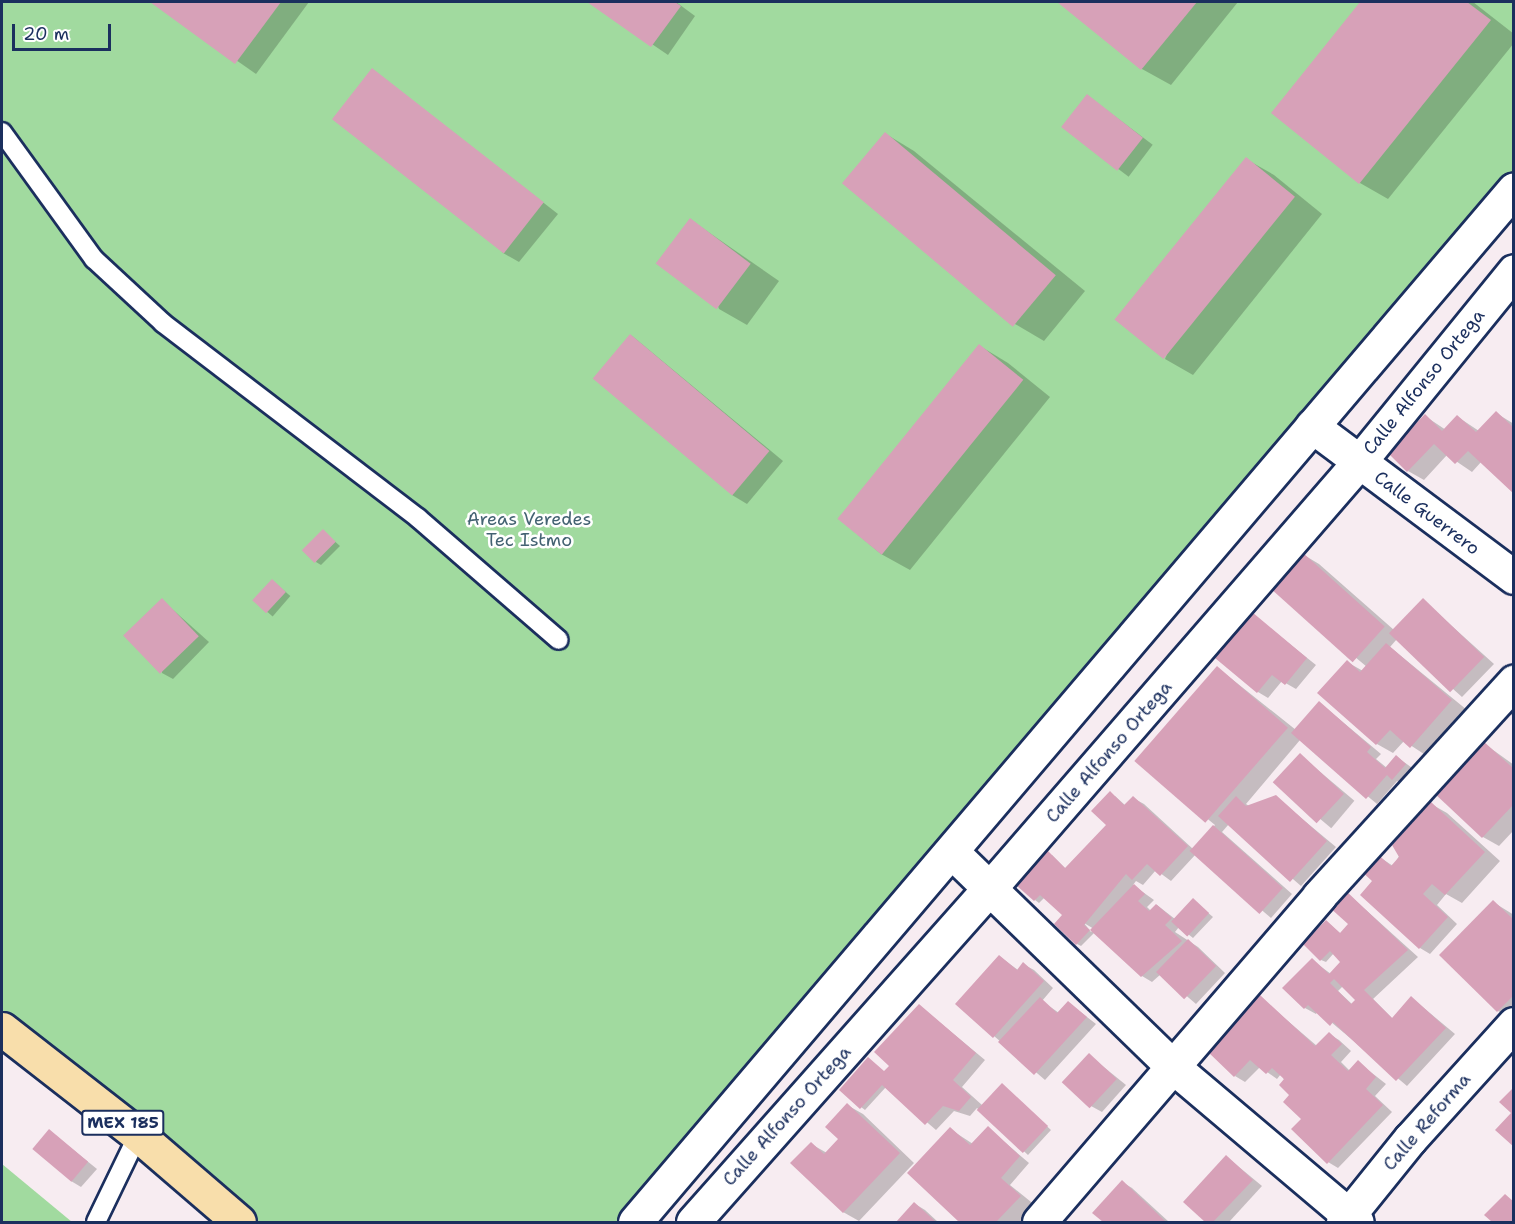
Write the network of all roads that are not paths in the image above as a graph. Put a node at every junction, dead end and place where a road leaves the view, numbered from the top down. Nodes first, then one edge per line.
1 (2, 132) edge
2 (1510, 202) edge
3 (1514, 271) edge
4 (1312, 426) junction
5 (1359, 462) junction
6 (1514, 577) edge
7 (559, 640) dead end
8 (1514, 682) edge
9 (952, 852) junction
10 (989, 889) junction
11 (1514, 1024) edge
12 (2, 1029) edge
13 (1171, 1065) junction
14 (138, 1135) junction
15 (1350, 1220) edge
16 (96, 1222) edge
17 (239, 1222) edge
18 (635, 1222) edge
19 (693, 1222) edge
20 (1039, 1222) edge

1 - 7 lane
2 - 4 street
3 - 5 street, Calle Alfonso Ortega
4 - 5 street, Calle Guerrero
4 - 9 street
5 - 6 street, Calle Guerrero
5 - 10 street, Calle Alfonso Ortega
8 - 13 street
9 - 10 street
9 - 18 street
10 - 13 street
10 - 19 street, Calle Alfonso Ortega
11 - 15 street, Calle Reforma
12 - 14 main road, MEX 185
13 - 15 street
13 - 20 street
14 - 16 lane
14 - 17 main road, MEX 185

